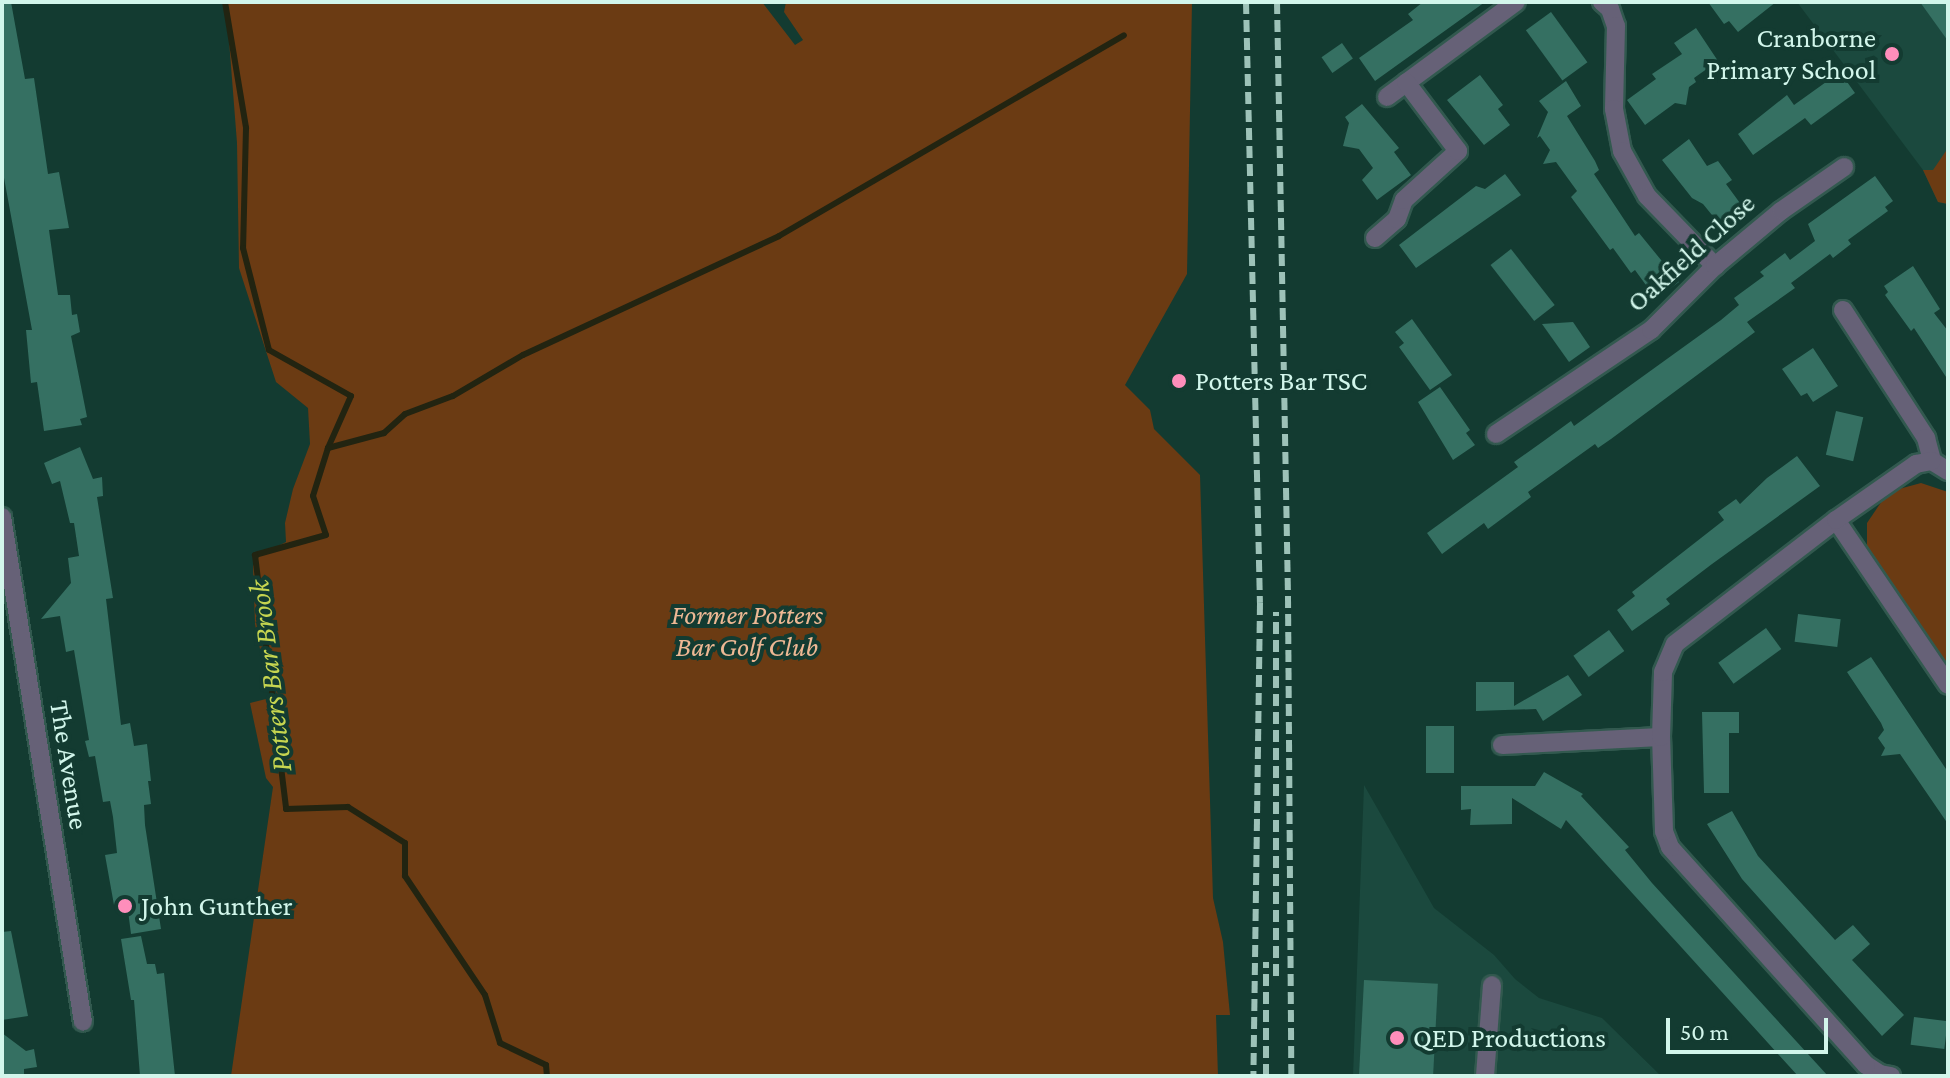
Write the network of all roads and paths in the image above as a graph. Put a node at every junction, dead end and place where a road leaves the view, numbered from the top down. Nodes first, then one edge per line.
1 (1516, 2) edge
2 (1610, 4) edge
3 (1406, 82) junction
4 (1387, 97) dead end
5 (1844, 167) dead end
6 (1375, 238) dead end
7 (1715, 266) junction
8 (1843, 310) dead end
9 (1496, 434) dead end
10 (1940, 466) edge
11 (1836, 520) junction
12 (3, 524) edge
13 (1948, 685) edge
14 (1661, 737) junction
15 (1502, 745) dead end
16 (1492, 985) dead end
17 (83, 1022) dead end
18 (1485, 1076) edge
19 (1891, 1076) edge

1 - 3 street
2 - 7 street
3 - 4 street
3 - 6 street
5 - 7 street, Oakfield Close
7 - 9 street, Oakfield Close
8 - 10 street
10 - 11 street
11 - 13 street
11 - 14 street
12 - 17 street, The Avenue
14 - 15 street
14 - 19 street
16 - 18 street

